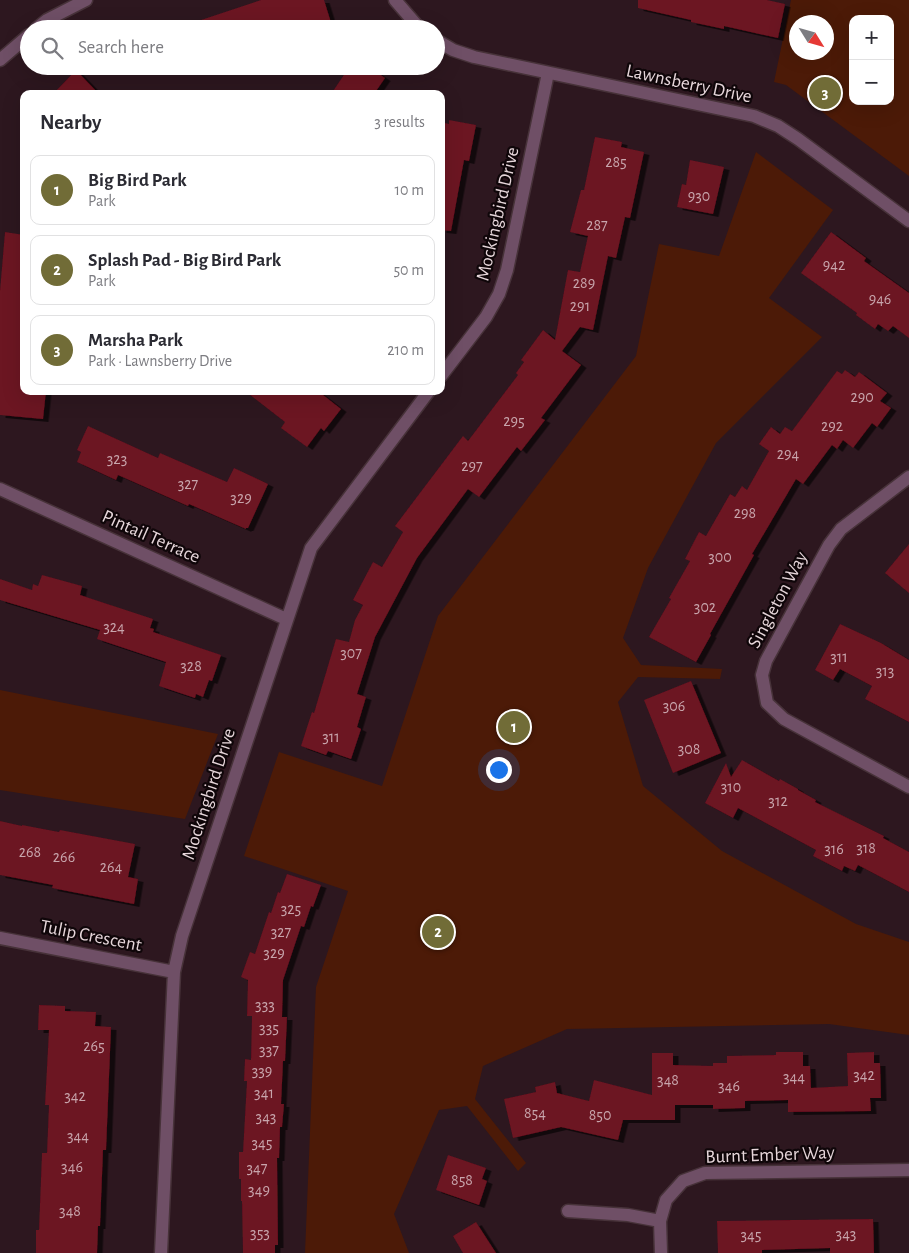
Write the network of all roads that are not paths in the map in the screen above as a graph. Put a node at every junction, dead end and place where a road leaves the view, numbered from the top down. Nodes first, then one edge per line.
1 (395, 0) edge
2 (80, 1) edge
3 (47, 20) edge
4 (412, 20) edge
5 (20, 43) edge
6 (445, 45) edge
7 (0, 60) edge
8 (548, 73) junction
9 (909, 220) edge
10 (445, 371) edge
11 (424, 395) edge
12 (909, 477) edge
13 (0, 489) edge
14 (286, 619) junction
15 (909, 787) edge
16 (0, 938) edge
17 (174, 972) junction
18 (909, 1170) edge
19 (568, 1211) dead end
20 (660, 1221) junction
21 (161, 1253) edge
22 (661, 1253) edge

1 - 4 street
2 - 3 street
5 - 7 street
6 - 8 street, Lawnsberry Drive
8 - 9 street, Lawnsberry Drive
8 - 10 street, Mockingbird Drive
11 - 14 street, Mockingbird Drive
12 - 15 street, Singleton Way
13 - 14 street, Pintail Terrace
14 - 17 street, Mockingbird Drive
16 - 17 street, Tulip Crescent
17 - 21 street, Mockingbird Drive
18 - 20 street, Burnt Ember Way
19 - 20 street
20 - 22 street, Burnt Ember Way

